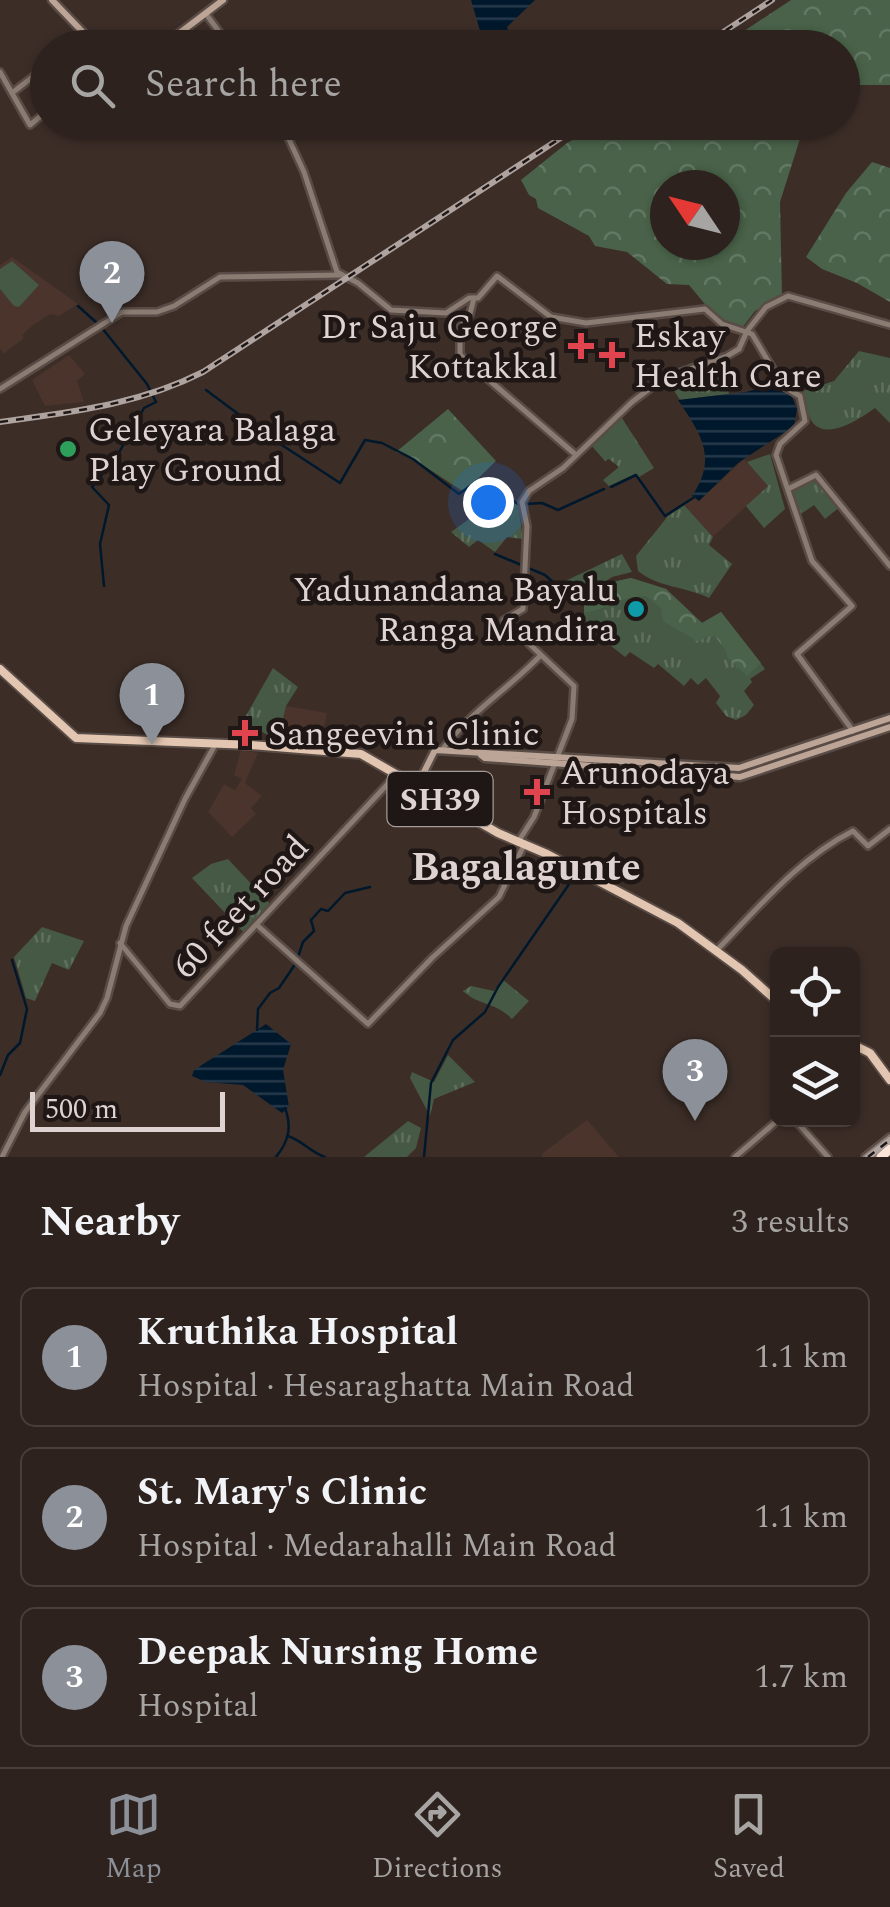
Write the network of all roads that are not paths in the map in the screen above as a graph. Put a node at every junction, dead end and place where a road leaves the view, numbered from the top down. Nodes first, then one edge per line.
1 (52, 0) edge
2 (223, 0) edge
3 (205, 14) junction
4 (80, 30) edge
5 (184, 30) edge
6 (217, 30) edge
7 (0, 72) edge
8 (30, 79) edge
9 (12, 93) junction
10 (30, 124) edge
11 (289, 140) edge
12 (341, 275) junction
13 (474, 298) junction
14 (890, 325) edge
15 (747, 331) junction
16 (0, 388) edge
17 (576, 455) junction
18 (788, 489) junction
19 (890, 566) edge
20 (540, 655) junction
21 (0, 667) edge
22 (890, 718) edge
23 (890, 727) edge
24 (853, 730) junction
25 (214, 745) junction
26 (442, 750) junction
27 (559, 761) junction
28 (395, 776) junction
29 (416, 788) junction
30 (890, 829) edge
31 (521, 844) junction
32 (257, 925) junction
33 (119, 942) junction
34 (716, 951) junction
35 (770, 998) edge
36 (770, 998) edge
37 (860, 1048) edge
38 (890, 1076) edge
39 (770, 1127) edge
40 (801, 1127) edge
41 (886, 1151) edge
42 (2, 1157) edge
43 (735, 1157) edge
44 (828, 1157) edge
45 (865, 1157) edge

1 - 4 main road
2 - 3 main road
3 - 5 main road
3 - 6 street
7 - 9 street
8 - 9 street
9 - 10 street
11 - 12 street
12 - 13 street
12 - 16 street
13 - 15 street
13 - 17 street
14 - 15 street
15 - 17 street
15 - 18 street
17 - 20 street
18 - 19 street
18 - 24 street
20 - 26 street
20 - 27 street
21 - 25 main road
22 - 24 main road
23 - 27 main road
24 - 27 main road
25 - 28 main road
25 - 33 street
26 - 27 main road
26 - 29 main road
27 - 31 street
28 - 29 main road
28 - 32 street, 60 feet road
29 - 31 main road
30 - 34 street
31 - 32 street
31 - 34 main road, SH39
31 - 35 main road
32 - 33 street, 60 feet road
33 - 42 street
34 - 36 main road, SH39
37 - 38 main road
39 - 43 street
40 - 44 street
41 - 45 street

